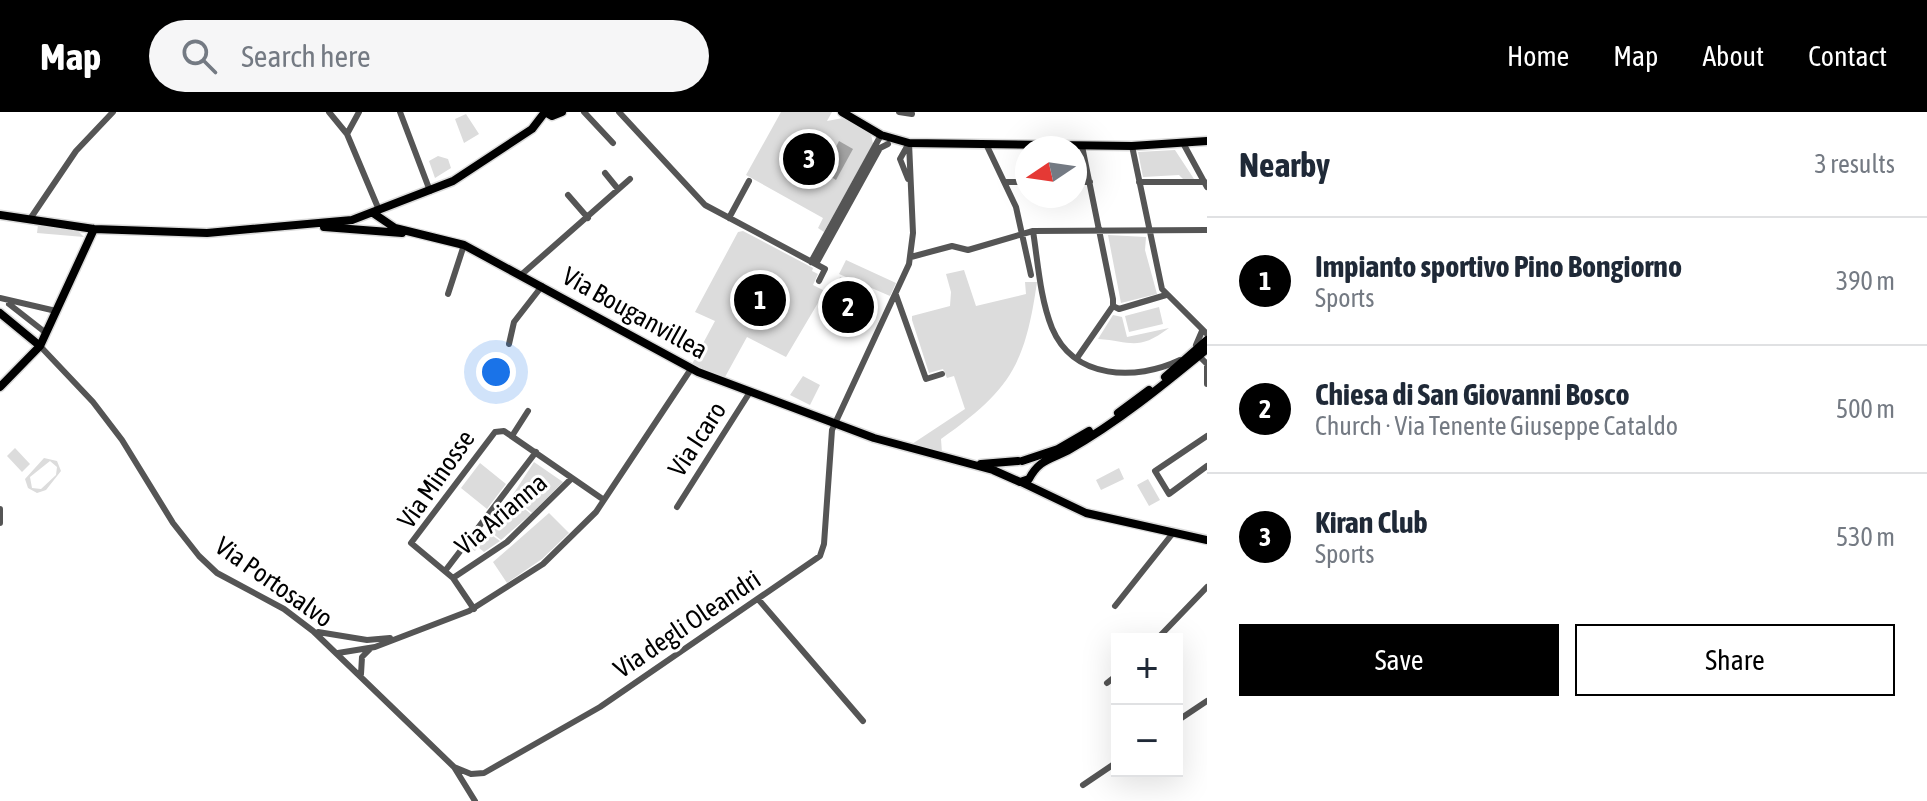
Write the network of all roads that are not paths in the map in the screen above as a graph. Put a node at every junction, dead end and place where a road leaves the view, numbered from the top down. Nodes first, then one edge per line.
1 (113, 112) edge
2 (329, 112) edge
3 (359, 112) edge
4 (400, 112) edge
5 (584, 112) edge
6 (619, 112) edge
7 (842, 112) edge
8 (899, 112) edge
9 (552, 113) edge
10 (912, 114) dead end
11 (347, 134) junction
12 (880, 136) junction
13 (1207, 141) edge
14 (613, 143) dead end
15 (909, 143) junction
16 (924, 143) junction
17 (1183, 143) junction
18 (888, 144) junction
19 (986, 144) junction
20 (1015, 145) edge
21 (1087, 146) edge
22 (1132, 146) junction
23 (911, 158) junction
24 (900, 159) junction
25 (1087, 168) edge
26 (605, 173) dead end
27 (630, 179) dead end
28 (749, 181) dead end
29 (1006, 182) junction
30 (1015, 182) edge
31 (1090, 182) joint
32 (1139, 182) junction
33 (1206, 185) edge
34 (910, 188) junction
35 (618, 189) junction
36 (430, 191) junction
37 (568, 195) dead end
38 (0, 216) edge
39 (379, 216) junction
40 (588, 218) junction
41 (729, 218) junction
42 (30, 219) junction
43 (66, 225) junction
44 (307, 226) junction
45 (94, 229) junction
46 (374, 230) junction
47 (1100, 230) junction
48 (1207, 230) edge
49 (1033, 231) junction
50 (1150, 231) junction
51 (1024, 233) junction
52 (420, 234) junction
53 (464, 245) junction
54 (911, 257) junction
55 (813, 263) junction
56 (521, 275) junction
57 (1031, 275) dead end
58 (819, 281) dead end
59 (542, 286) junction
60 (448, 294) dead end
61 (896, 295) junction
62 (1166, 295) junction
63 (3, 300) edge
64 (1113, 306) junction
65 (56, 311) junction
66 (0, 313) edge
67 (1204, 332) edge
68 (46, 333) junction
69 (1207, 340) edge
70 (509, 344) dead end
71 (40, 346) junction
72 (1203, 352) edge
73 (1188, 357) junction
74 (1077, 358) junction
75 (1207, 364) edge
76 (691, 369) junction
77 (942, 374) dead end
78 (1207, 384) edge
79 (0, 387) edge
80 (750, 392) junction
81 (528, 411) dead end
82 (834, 423) junction
83 (512, 436) junction
84 (1207, 436) edge
85 (536, 452) junction
86 (1020, 461) junction
87 (968, 463) junction
88 (1207, 466) edge
89 (1032, 474) junction
90 (572, 478) junction
91 (1018, 481) junction
92 (604, 500) junction
93 (677, 507) dead end
94 (0, 509) edge
95 (1103, 516) junction
96 (0, 523) edge
97 (1173, 533) junction
98 (1207, 540) edge
99 (445, 571) junction
100 (453, 578) junction
101 (1207, 587) edge
102 (758, 599) junction
103 (1115, 606) dead end
104 (474, 609) junction
105 (313, 631) junction
106 (1163, 633) edge
107 (401, 636) junction
108 (344, 638) junction
109 (375, 647) junction
110 (336, 652) junction
111 (363, 678) junction
112 (1111, 680) edge
113 (1107, 683) dead end
114 (1207, 701) edge
115 (1183, 717) edge
116 (863, 721) dead end
117 (1111, 766) edge
118 (454, 767) junction
119 (1083, 785) dead end
120 (475, 801) edge

1 - 42 street
2 - 11 street
3 - 11 street
4 - 36 street
5 - 14 street
6 - 41 street
7 - 12 main road
8 - 10 street
9 - 36 main road
11 - 39 street
12 - 15 main road
12 - 18 street
12 - 55 street
13 - 17 main road
15 - 16 main road
15 - 23 street
15 - 24 street
16 - 19 main road
16 - 23 street
17 - 22 main road
17 - 33 street
18 - 24 street
18 - 55 street
19 - 20 main road
19 - 29 street
21 - 22 main road
22 - 32 street
23 - 34 street
24 - 34 street
25 - 31 street
26 - 35 street
27 - 35 street
28 - 41 street
29 - 30 street
29 - 51 street
31 - 47 street
32 - 33 street
32 - 50 street
34 - 54 street
35 - 40 street
36 - 39 main road
37 - 40 street
38 - 42 main road
38 - 43 main road
39 - 44 main road
39 - 46 main road
39 - 46 main road
39 - 52 main road
40 - 56 street
41 - 55 street
42 - 43 main road
43 - 45 main road
44 - 45 main road
44 - 46 main road
45 - 65 main road
46 - 52 main road
47 - 49 street
47 - 50 street
47 - 64 street
48 - 50 street
49 - 51 street
49 - 74 street
50 - 62 street
51 - 54 street
51 - 57 street
52 - 53 main road, Via Bouganvillea
53 - 56 main road, Via Bouganvillea
53 - 60 street
54 - 61 street
55 - 58 street
56 - 59 main road, Via Bouganvillea
59 - 70 street
59 - 76 main road, Via Bouganvillea
61 - 77 street
61 - 82 street
62 - 64 street
62 - 67 street
63 - 65 street
63 - 68 street
64 - 74 street
65 - 68 main road
66 - 71 main road, Via Portosalvo
67 - 73 street
68 - 71 main road
69 - 73 main road
71 - 79 main road
71 - 105 street, Via Portosalvo
72 - 75 street
72 - 89 main road
73 - 74 street
73 - 86 main road
75 - 78 street
76 - 80 main road, Via Bouganvillea
76 - 92 street
80 - 82 main road, Via Bouganvillea
80 - 93 street, Via Icaro
81 - 83 street
82 - 87 main road, Via Bouganvillea
82 - 102 street, Via degli Oleandri
83 - 85 street, Via Minosse
83 - 99 street, Via Minosse
84 - 88 street
85 - 90 street, Via Minosse
85 - 99 street, Via Arianna
86 - 87 main road
86 - 89 main road
86 - 91 main road
87 - 91 main road, Via Bouganvillea
89 - 91 main road
89 - 95 main road
90 - 92 street, Via Minosse
90 - 100 street, Via Arianna
91 - 95 main road, Via Bouganvillea
92 - 104 street
94 - 96 street
95 - 97 main road
97 - 98 main road
97 - 103 street
99 - 100 street, Via Minosse
100 - 104 street, Via Minosse
101 - 106 street
102 - 116 street
102 - 118 street, Via degli Oleandri
104 - 107 street
105 - 108 street
105 - 110 street, Via Portosalvo
107 - 108 street
107 - 109 street
108 - 110 street
109 - 110 street
109 - 111 street
110 - 111 street, Via Portosalvo
111 - 118 street, Via Portosalvo
112 - 113 street
114 - 115 street
117 - 119 street
118 - 120 street, Via Portosalvo

